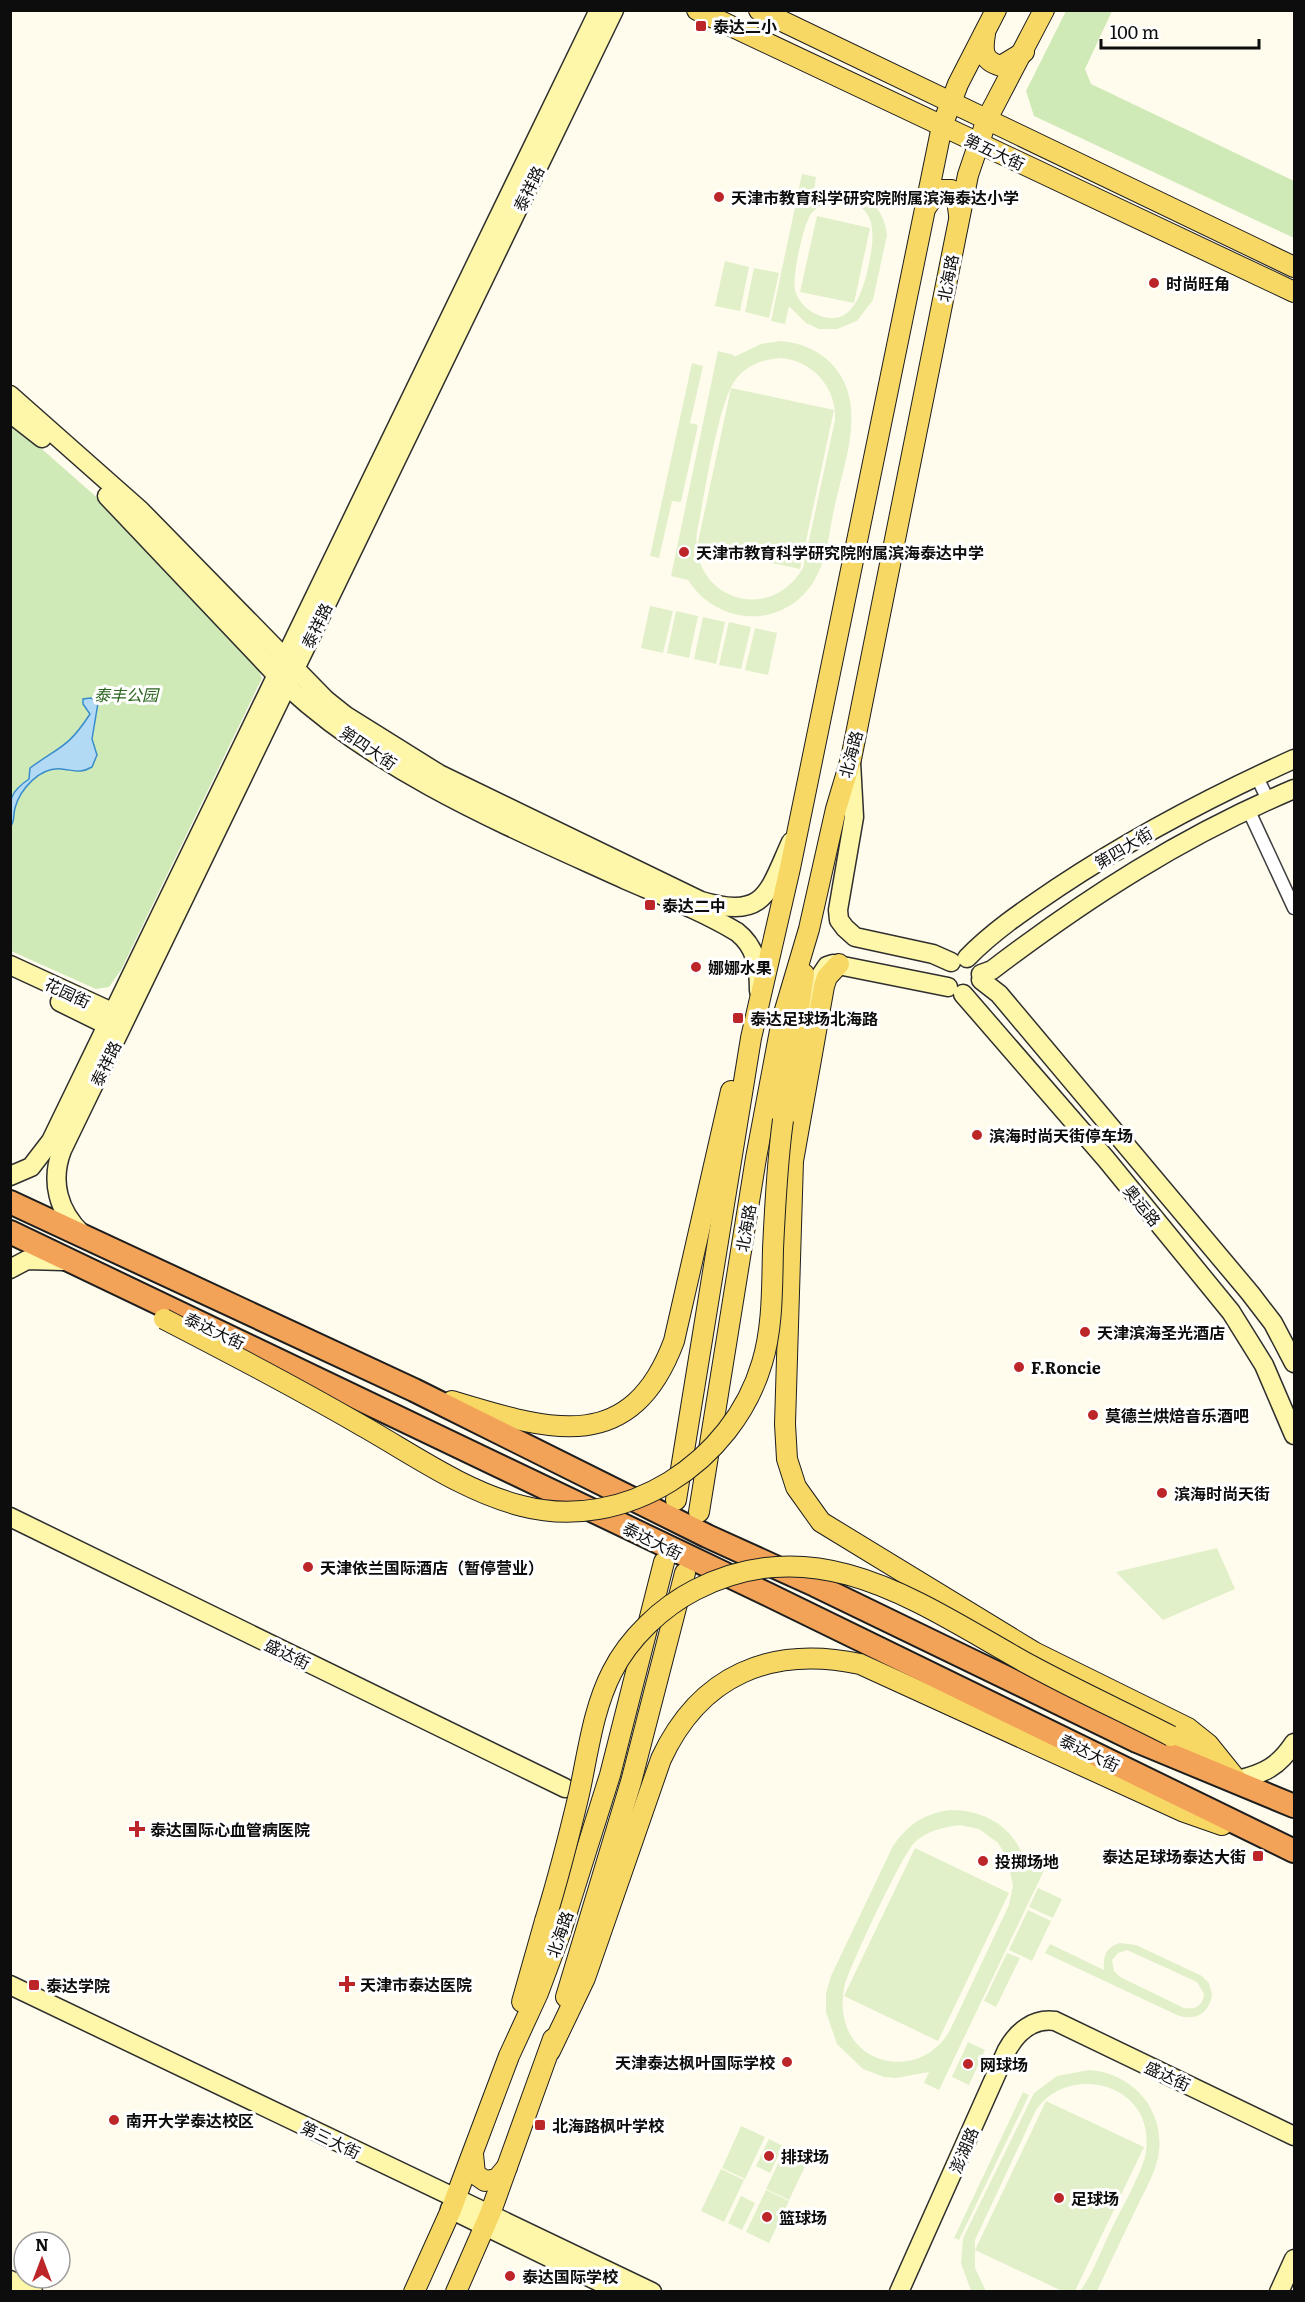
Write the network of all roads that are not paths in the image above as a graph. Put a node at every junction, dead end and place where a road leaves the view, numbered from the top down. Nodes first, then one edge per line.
1 (599, 10) edge
2 (614, 10) edge
3 (696, 10) edge
4 (759, 10) edge
5 (996, 10) edge
6 (1044, 10) edge
7 (986, 32) junction
8 (1024, 51) junction
9 (969, 63) junction
10 (915, 85) junction
11 (903, 107) junction
12 (962, 123) junction
13 (1017, 161) junction
14 (934, 166) junction
15 (968, 175) junction
16 (924, 213) junction
17 (959, 220) junction
18 (1294, 267) edge
19 (1294, 292) edge
20 (10, 395) edge
21 (10, 412) edge
22 (286, 672) junction
23 (851, 759) junction
24 (1294, 759) edge
25 (1257, 777) junction
26 (1294, 789) edge
27 (1268, 800) junction
28 (1248, 809) junction
29 (798, 827) junction
30 (1294, 908) edge
31 (809, 929) junction
32 (959, 960) junction
33 (839, 964) junction
34 (10, 965) edge
35 (10, 976) edge
36 (981, 977) junction
37 (956, 991) junction
38 (758, 1003) junction
39 (117, 1022) junction
40 (751, 1038) junction
41 (792, 1069) junction
42 (10, 1176) edge
43 (10, 1202) edge
44 (10, 1232) edge
45 (87, 1239) junction
46 (75, 1263) junction
47 (10, 1269) edge
48 (126, 1288) junction
49 (1294, 1363) edge
50 (414, 1390) junction
51 (1294, 1435) edge
52 (676, 1500) dead end
53 (699, 1512) dead end
54 (10, 1516) edge
55 (664, 1562) dead end
56 (685, 1573) dead end
57 (1294, 1743) edge
58 (1238, 1780) junction
59 (565, 1788) dead end
60 (1294, 1806) edge
61 (1290, 1849) edge
62 (10, 1985) edge
63 (10, 1997) edge
64 (1040, 2026) junction
65 (550, 2051) junction
66 (509, 2056) junction
67 (1294, 2136) edge
68 (1294, 2145) edge
69 (473, 2152) junction
70 (508, 2166) junction
71 (453, 2204) junction
72 (488, 2220) junction
73 (1294, 2259) edge
74 (414, 2292) edge
75 (456, 2292) edge
76 (620, 2292) edge
77 (652, 2292) edge
78 (899, 2292) edge
79 (911, 2292) edge
80 (1279, 2292) edge

1 - 22 street, 泰祥路
2 - 22 street, 泰祥路
3 - 11 main road, 第五大街
4 - 10 main road, 第五大街
5 - 7 main road, 北海路
6 - 8 main road
7 - 8 main road
7 - 9 main road, 北海路
8 - 12 main road
9 - 10 main road
9 - 12 main road, 北海路
10 - 12 main road, 第五大街
11 - 12 main road, 第五大街
11 - 14 main road
12 - 13 main road, 第五大街
12 - 14 main road, 北海路
12 - 15 main road, 北海路
12 - 18 main road, 第五大街
13 - 15 main road
13 - 19 main road, 第五大街
14 - 16 main road, 北海路
15 - 17 main road, 北海路
16 - 17 main road
16 - 29 main road, 北海路
17 - 23 main road, 北海路
20 - 22 street, 第四大街
21 - 22 street, 第四大街
22 - 29 street
22 - 38 street, 第四大街
22 - 39 street, 泰祥路
23 - 31 main road, 北海路
23 - 32 street
24 - 25 street, 第四大街
25 - 27 street
25 - 32 street, 第四大街
26 - 27 street, 第四大街
27 - 28 street, 第四大街
28 - 30 street
28 - 36 street, 第四大街
29 - 38 main road, 北海路
31 - 41 main road
31 - 53 main road, 北海路
32 - 36 street
32 - 37 street
33 - 37 street
33 - 41 street
33 - 58 main road
34 - 39 street, 花园街
35 - 39 street, 花园街
36 - 37 street, 第四大街
36 - 49 street, 奥运路
37 - 51 street, 奥运路
38 - 40 main road, 北海路
39 - 42 street, 泰祥路
39 - 45 street, 泰祥路
40 - 50 main road
40 - 52 main road, 北海路
41 - 48 main road, bridge
43 - 45 highway, 泰达大街
44 - 46 highway, 泰达大街
45 - 50 highway, 泰达大街
46 - 47 street
46 - 48 highway, 泰达大街
48 - 61 highway, 泰达大街
50 - 58 highway, 泰达大街
54 - 59 street, 盛达街
55 - 66 main road, 北海路
56 - 65 main road, 北海路
57 - 58 street
58 - 60 highway, 泰达大街
58 - 66 main road, bridge
61 - 65 main road
62 - 71 street, 第三大街
63 - 71 street, 第三大街
64 - 67 street, 盛达街
64 - 68 street, 盛达街
64 - 78 street, 澎湖路
64 - 79 street, 澎湖路
65 - 70 main road, 北海路
66 - 69 main road, 北海路
69 - 70 main road
69 - 71 main road, 北海路
70 - 72 main road, 北海路
71 - 72 street, 第三大街
71 - 74 main road, 北海路
72 - 75 main road, 北海路
72 - 76 street, 第三大街
72 - 77 street, 第三大街
73 - 80 street

